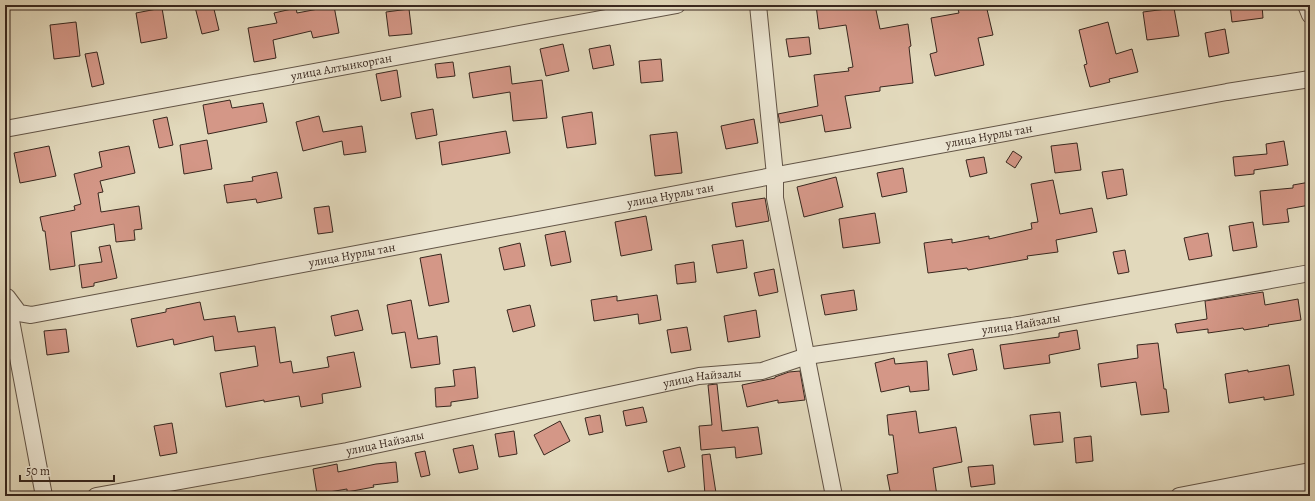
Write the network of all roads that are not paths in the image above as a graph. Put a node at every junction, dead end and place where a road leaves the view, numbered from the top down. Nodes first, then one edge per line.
1 (677, 5) edge
2 (758, 5) edge
3 (1306, 5) edge
4 (1310, 15) edge
5 (1310, 79) edge
6 (5, 129) edge
7 (775, 175) junction
8 (1310, 273) edge
9 (6, 294) edge
10 (807, 356) junction
11 (1310, 471) edge
12 (1310, 485) edge
13 (44, 496) edge
14 (96, 496) edge
15 (834, 496) edge
16 (1179, 496) edge
17 (1252, 496) edge

1 - 6 street, улица Алтынкорган
2 - 7 street
3 - 4 street
5 - 7 street, улица Нурлы тан
7 - 9 street, улица Нурлы тан
7 - 10 street
8 - 10 street, улица Найзалы
9 - 13 street
10 - 14 street, улица Найзалы
10 - 15 street
11 - 16 street
12 - 17 street

